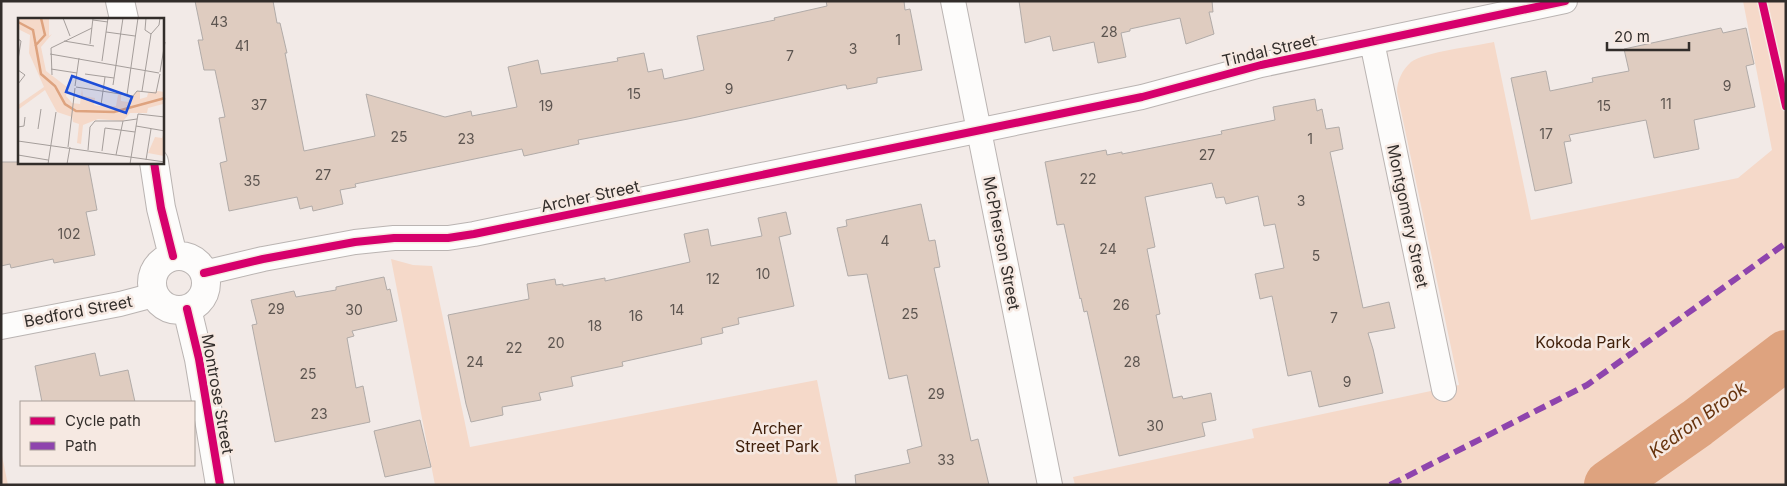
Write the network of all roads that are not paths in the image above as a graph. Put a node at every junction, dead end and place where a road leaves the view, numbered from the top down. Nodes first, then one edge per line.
1 (120, 1) edge
2 (953, 1) edge
3 (1565, 1) edge
4 (124, 18) edge
5 (1372, 42) junction
6 (980, 130) junction
7 (154, 164) edge
8 (173, 256) junction
9 (204, 274) junction
10 (154, 295) junction
11 (187, 309) junction
12 (1, 327) edge
13 (1444, 389) dead end
14 (220, 485) edge
15 (1050, 485) edge

1 - 4 street
2 - 6 street, McPherson Street
3 - 5 street, Tindal Street
5 - 6 street, Tindal Street
5 - 13 street, Montgomery Street
6 - 9 street, Archer Street
6 - 15 street, McPherson Street
7 - 8 street
8 - 9 street
8 - 10 street
9 - 11 street
10 - 11 street
10 - 12 street, Bedford Street
11 - 14 street, Montrose Street

